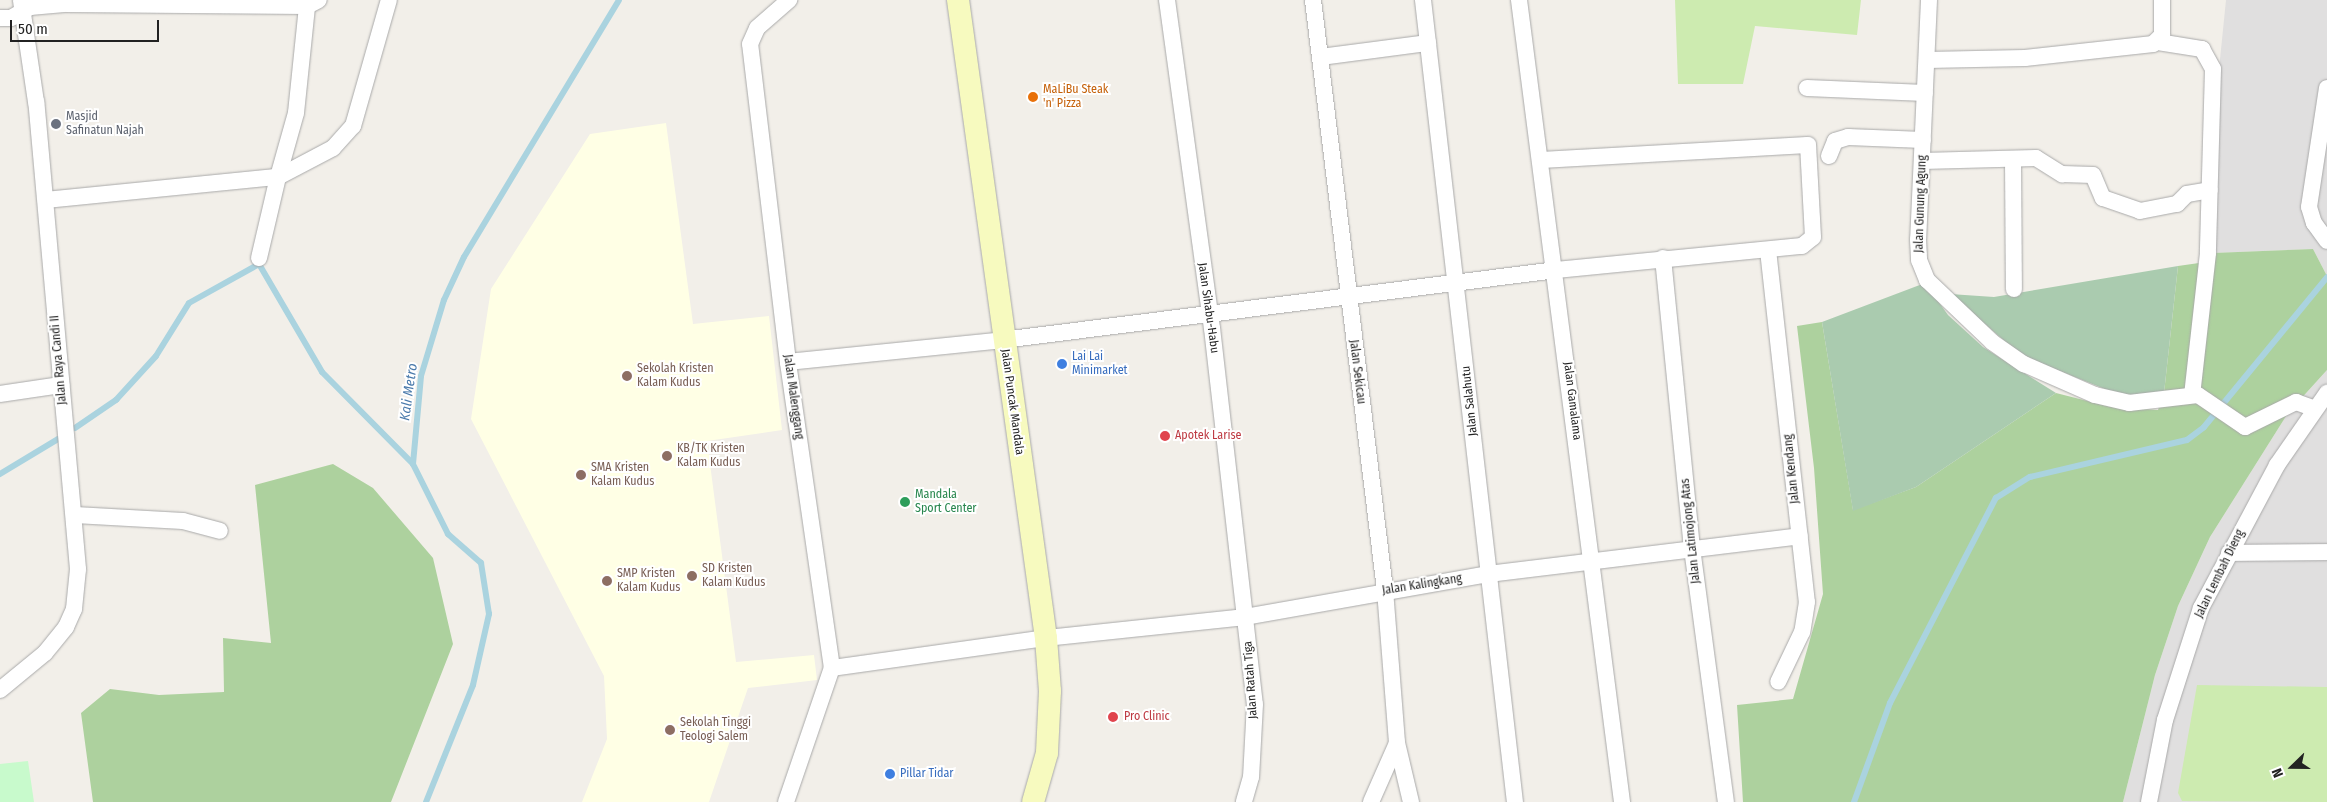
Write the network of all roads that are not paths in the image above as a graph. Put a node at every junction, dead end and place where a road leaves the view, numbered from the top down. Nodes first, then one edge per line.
1 (389, 0) edge
2 (789, 0) edge
3 (958, 0) edge
4 (1167, 0) edge
5 (1314, 0) edge
6 (1423, 0) edge
7 (1519, 0) edge
8 (1929, 0) edge
9 (2162, 0) edge
10 (313, 3) edge
11 (22, 6) edge
12 (0, 18) edge
13 (2158, 42) junction
14 (1428, 43) junction
15 (1322, 57) junction
16 (1926, 60) junction
17 (1807, 88) dead end
18 (2327, 88) edge
19 (1925, 93) junction
20 (1923, 140) junction
21 (1829, 156) dead end
22 (2013, 159) junction
23 (1540, 160) junction
24 (1922, 161) junction
25 (278, 178) junction
26 (2210, 190) junction
27 (46, 200) junction
28 (2327, 241) edge
29 (1768, 250) junction
30 (259, 258) dead end
31 (1663, 258) junction
32 (1556, 270) junction
33 (1456, 284) junction
34 (2014, 289) dead end
35 (1348, 295) junction
36 (1209, 313) junction
37 (1003, 340) junction
38 (788, 362) junction
39 (61, 386) junction
40 (2327, 393) edge
41 (0, 394) edge
42 (2199, 396) junction
43 (2315, 408) junction
44 (75, 514) junction
45 (220, 531) dead end
46 (1800, 536) junction
47 (1692, 548) junction
48 (2327, 552) edge
49 (2229, 553) junction
50 (1593, 559) junction
51 (1488, 574) junction
52 (1385, 590) junction
53 (1245, 617) junction
54 (1046, 638) junction
55 (832, 668) junction
56 (1778, 682) dead end
57 (0, 690) edge
58 (1397, 743) junction
59 (786, 802) edge
60 (1033, 802) edge
61 (1244, 802) edge
62 (1371, 802) edge
63 (1411, 802) edge
64 (1515, 802) edge
65 (1622, 802) edge
66 (1726, 802) edge
67 (2148, 802) edge

1 - 25 street
2 - 38 street, Jalan Malenggang
3 - 37 main road, Jalan Puncak Mandala
4 - 36 street, Jalan Sihabu-Habu
5 - 15 street, Jalan Sekicau
6 - 14 street, Jalan Salahutu
7 - 23 street, Jalan Gamalama
8 - 16 street, Jalan Gunung Agung
9 - 13 street
10 - 11 street
10 - 25 street
11 - 12 street
11 - 27 street, Jalan Raya Candi II
13 - 16 street
13 - 26 street
14 - 15 street
14 - 33 street, Jalan Salahutu
15 - 35 street, Jalan Sekicau
16 - 19 street, Jalan Gunung Agung
17 - 19 street
18 - 28 street
19 - 20 street, Jalan Gunung Agung
20 - 21 street
20 - 24 street, Jalan Gunung Agung
22 - 24 street
22 - 26 street
22 - 34 street
23 - 29 street
23 - 32 street, Jalan Gamalama
24 - 42 street, Jalan Gunung Agung
25 - 27 street
25 - 30 street
26 - 42 street
27 - 39 street, Jalan Raya Candi II
29 - 31 street
29 - 46 street, Jalan Kendang
31 - 32 street
31 - 47 street, Jalan Latimojong Atas
32 - 33 street
32 - 50 street, Jalan Gamalama
33 - 35 street
33 - 51 street, Jalan Salahutu
35 - 36 street
35 - 52 street, Jalan Sekicau
36 - 37 street
36 - 53 street, Jalan Sihabu-Habu
37 - 38 street
37 - 54 main road, Jalan Puncak Mandala
38 - 55 street, Jalan Malenggang
39 - 41 street
39 - 44 street, Jalan Raya Candi II
40 - 43 street, Jalan Lembah Dieng
42 - 43 street
43 - 49 street, Jalan Lembah Dieng
44 - 45 street
44 - 57 street, Jalan Raya Candi II
46 - 47 street, Jalan Kalingkang
46 - 56 street, Jalan Kendang
47 - 50 street, Jalan Kalingkang
47 - 66 street, Jalan Latimojong Atas
48 - 49 street
49 - 67 street, Jalan Lembah Dieng
50 - 51 street, Jalan Kalingkang
50 - 65 street, Jalan Gamalama
51 - 52 street, Jalan Kalingkang
51 - 64 street, Jalan Salahutu
52 - 53 street, Jalan Kalingkang
52 - 58 street, Jalan Sekicau
53 - 54 street, Jalan Kalingkang
53 - 61 street, Jalan Ratah Tiga
54 - 55 street, Jalan Kalingkang
54 - 60 main road, Jalan Puncak Mandala
55 - 59 street, Jalan Malenggang
58 - 62 street
58 - 63 street, Jalan Sekicau

